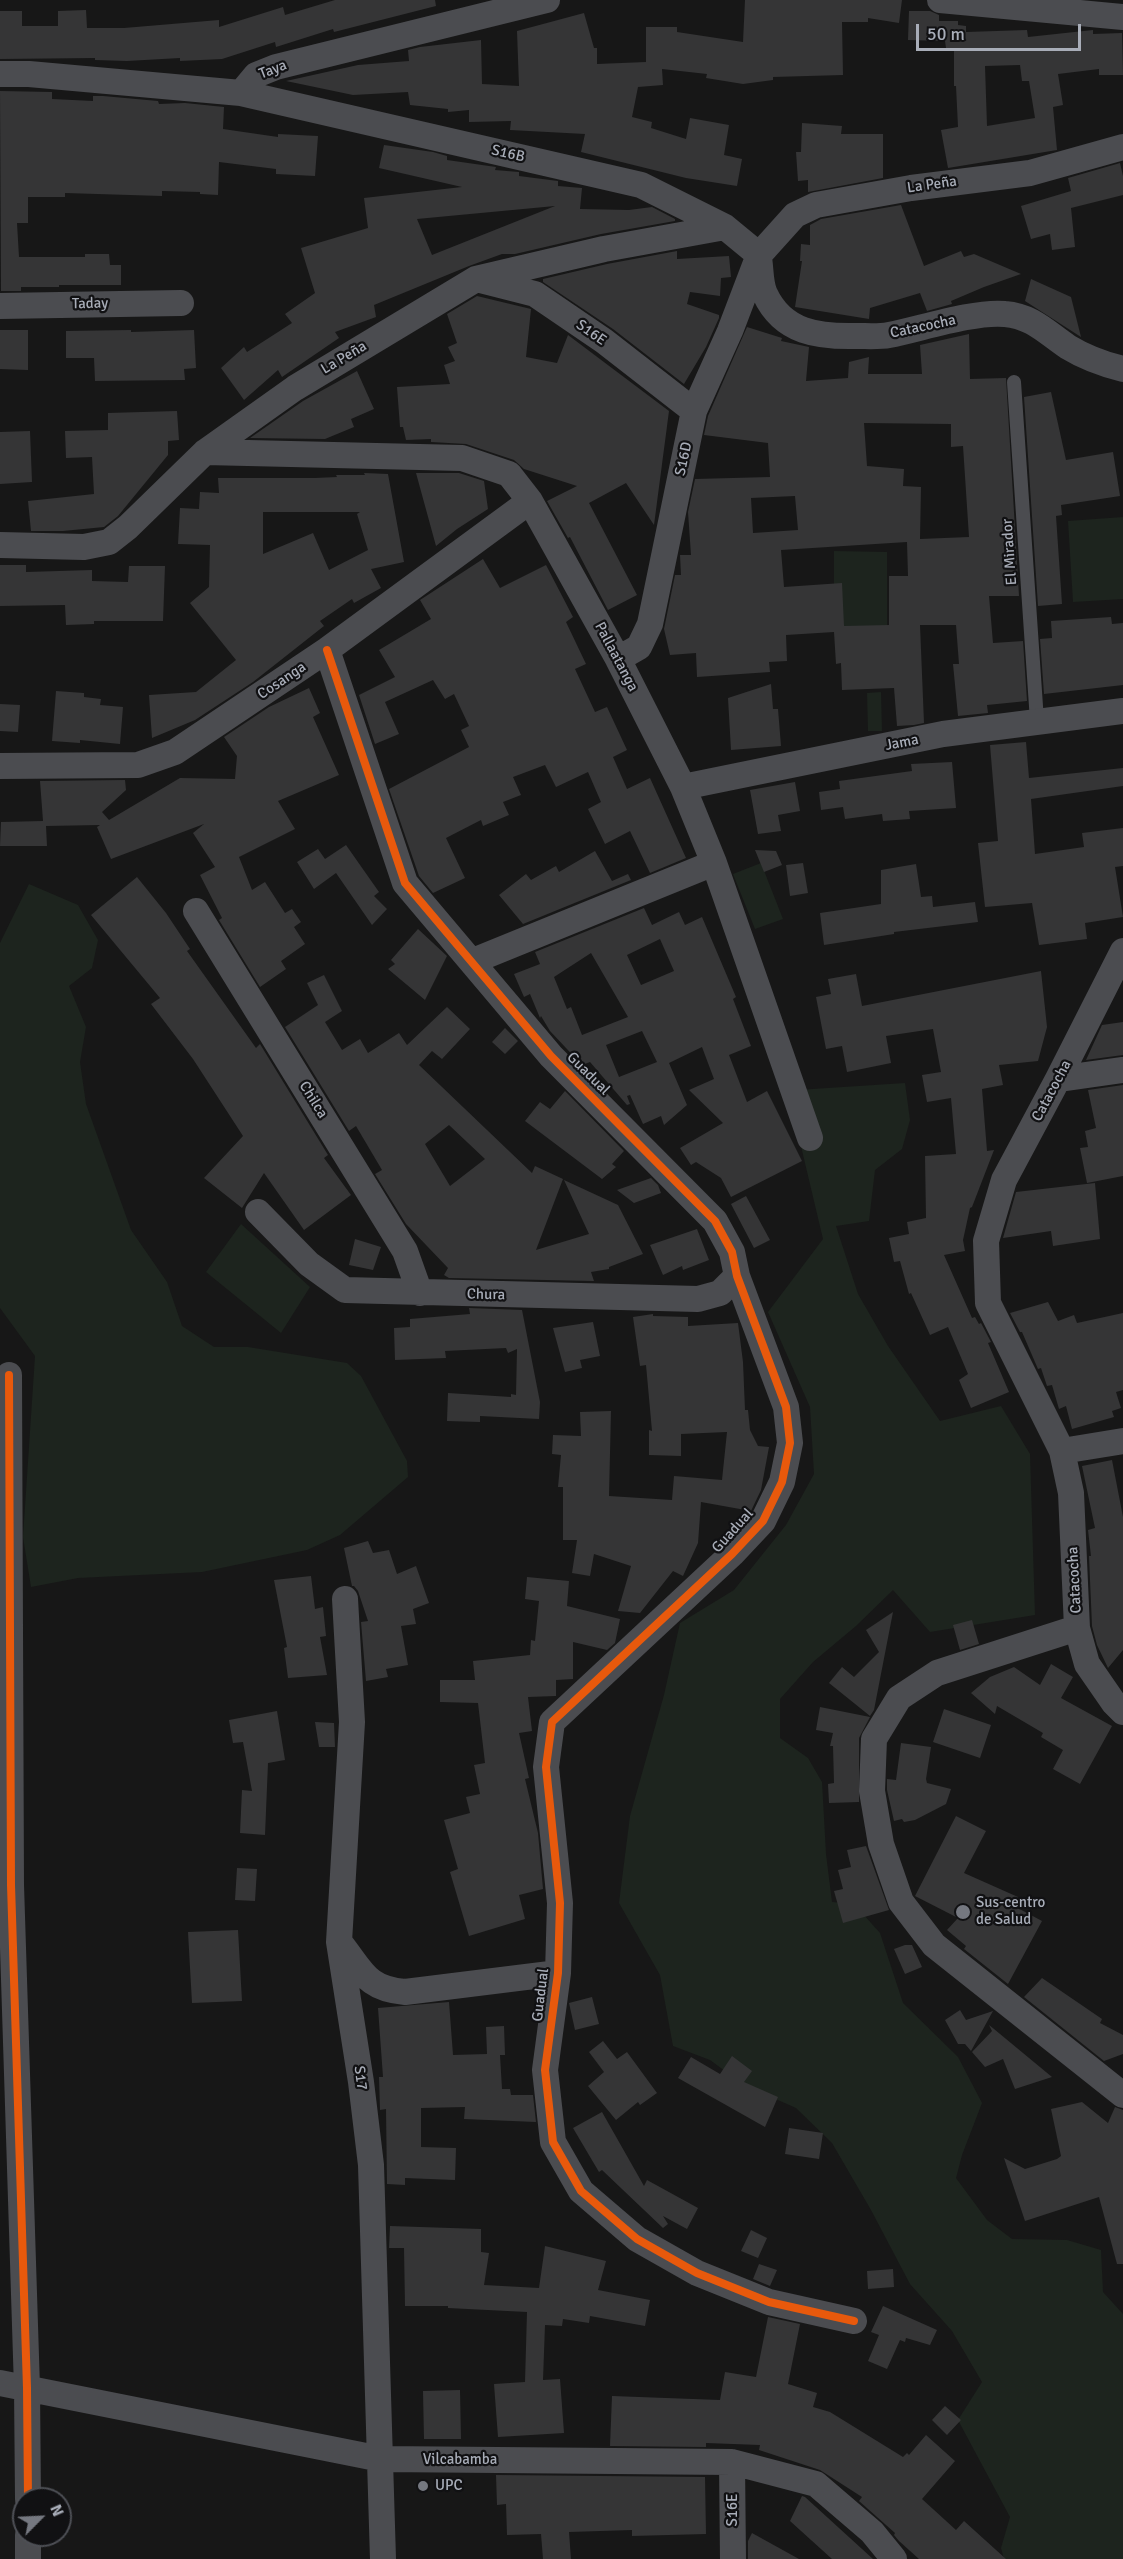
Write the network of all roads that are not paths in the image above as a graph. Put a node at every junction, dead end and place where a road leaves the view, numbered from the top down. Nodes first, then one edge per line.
1 (547, 0) edge
2 (940, 0) edge
3 (1123, 17) edge
4 (0, 74) edge
5 (241, 93) junction
6 (1123, 147) edge
7 (725, 227) junction
8 (759, 255) junction
9 (476, 279) junction
10 (181, 303) dead end
11 (0, 306) edge
12 (1123, 369) edge
13 (1014, 382) dead end
14 (694, 411) junction
15 (205, 452) junction
16 (531, 501) junction
17 (0, 545) edge
18 (327, 650) junction
19 (618, 658) junction
20 (1123, 711) edge
21 (1038, 721) junction
22 (0, 766) edge
23 (683, 787) junction
24 (714, 863) junction
25 (196, 911) dead end
26 (1123, 951) edge
27 (473, 961) junction
28 (1123, 1070) edge
29 (1058, 1079) junction
30 (810, 1138) dead end
31 (258, 1212) dead end
32 (737, 1276) junction
33 (420, 1293) junction
34 (9, 1375) dead end
35 (1123, 1441) edge
36 (1062, 1451) junction
37 (345, 1599) dead end
38 (1077, 1628) junction
39 (1123, 1712) edge
40 (6, 1885) edge
41 (339, 1942) junction
42 (558, 1973) junction
43 (1123, 2095) edge
44 (855, 2321) dead end
45 (0, 2383) edge
46 (27, 2388) junction
47 (381, 2459) junction
48 (732, 2462) junction
49 (28, 2487) edge
50 (383, 2559) edge
51 (733, 2559) edge
52 (894, 2559) edge

1 - 5 street, Taya
2 - 3 street
4 - 5 street
5 - 7 street, S16B
6 - 8 street, La Peña
7 - 8 street, S16B
7 - 9 street, La Peña
8 - 12 street, Catacocha
8 - 14 street, S16D
9 - 14 street, S16E
9 - 15 street, La Peña
10 - 11 street, Taday
13 - 21 lane, El Mirador
14 - 19 street, S16D
15 - 16 street, Pallaatanga
15 - 17 street, La Peña
16 - 18 street, Cosanga
16 - 19 street, Pallaatanga
18 - 22 street, Cosanga
18 - 27 street, Guadual
19 - 23 street, Pallaatanga
20 - 21 street, Jama
21 - 23 street, Jama
23 - 24 street, Pallaatanga
24 - 27 street
24 - 30 street, Pallaatanga
25 - 33 street, Chilca
26 - 29 street, Catacocha
27 - 32 street, Guadual
28 - 29 street
29 - 36 street, Catacocha
31 - 33 street, Chura
32 - 33 street, Chura
32 - 42 street, Guadual
34 - 40 street
35 - 36 street
36 - 38 street, Catacocha
37 - 41 street, S17
38 - 39 street
38 - 43 street, Catacocha
40 - 46 street
41 - 42 street
41 - 47 street, S17
42 - 44 street, Guadual
45 - 46 street, Vilcabamba
46 - 47 street, Vilcabamba
46 - 49 street
47 - 48 street, Vilcabamba
47 - 50 street, S17
48 - 51 street, S16E
48 - 52 street, Vilcabamba

